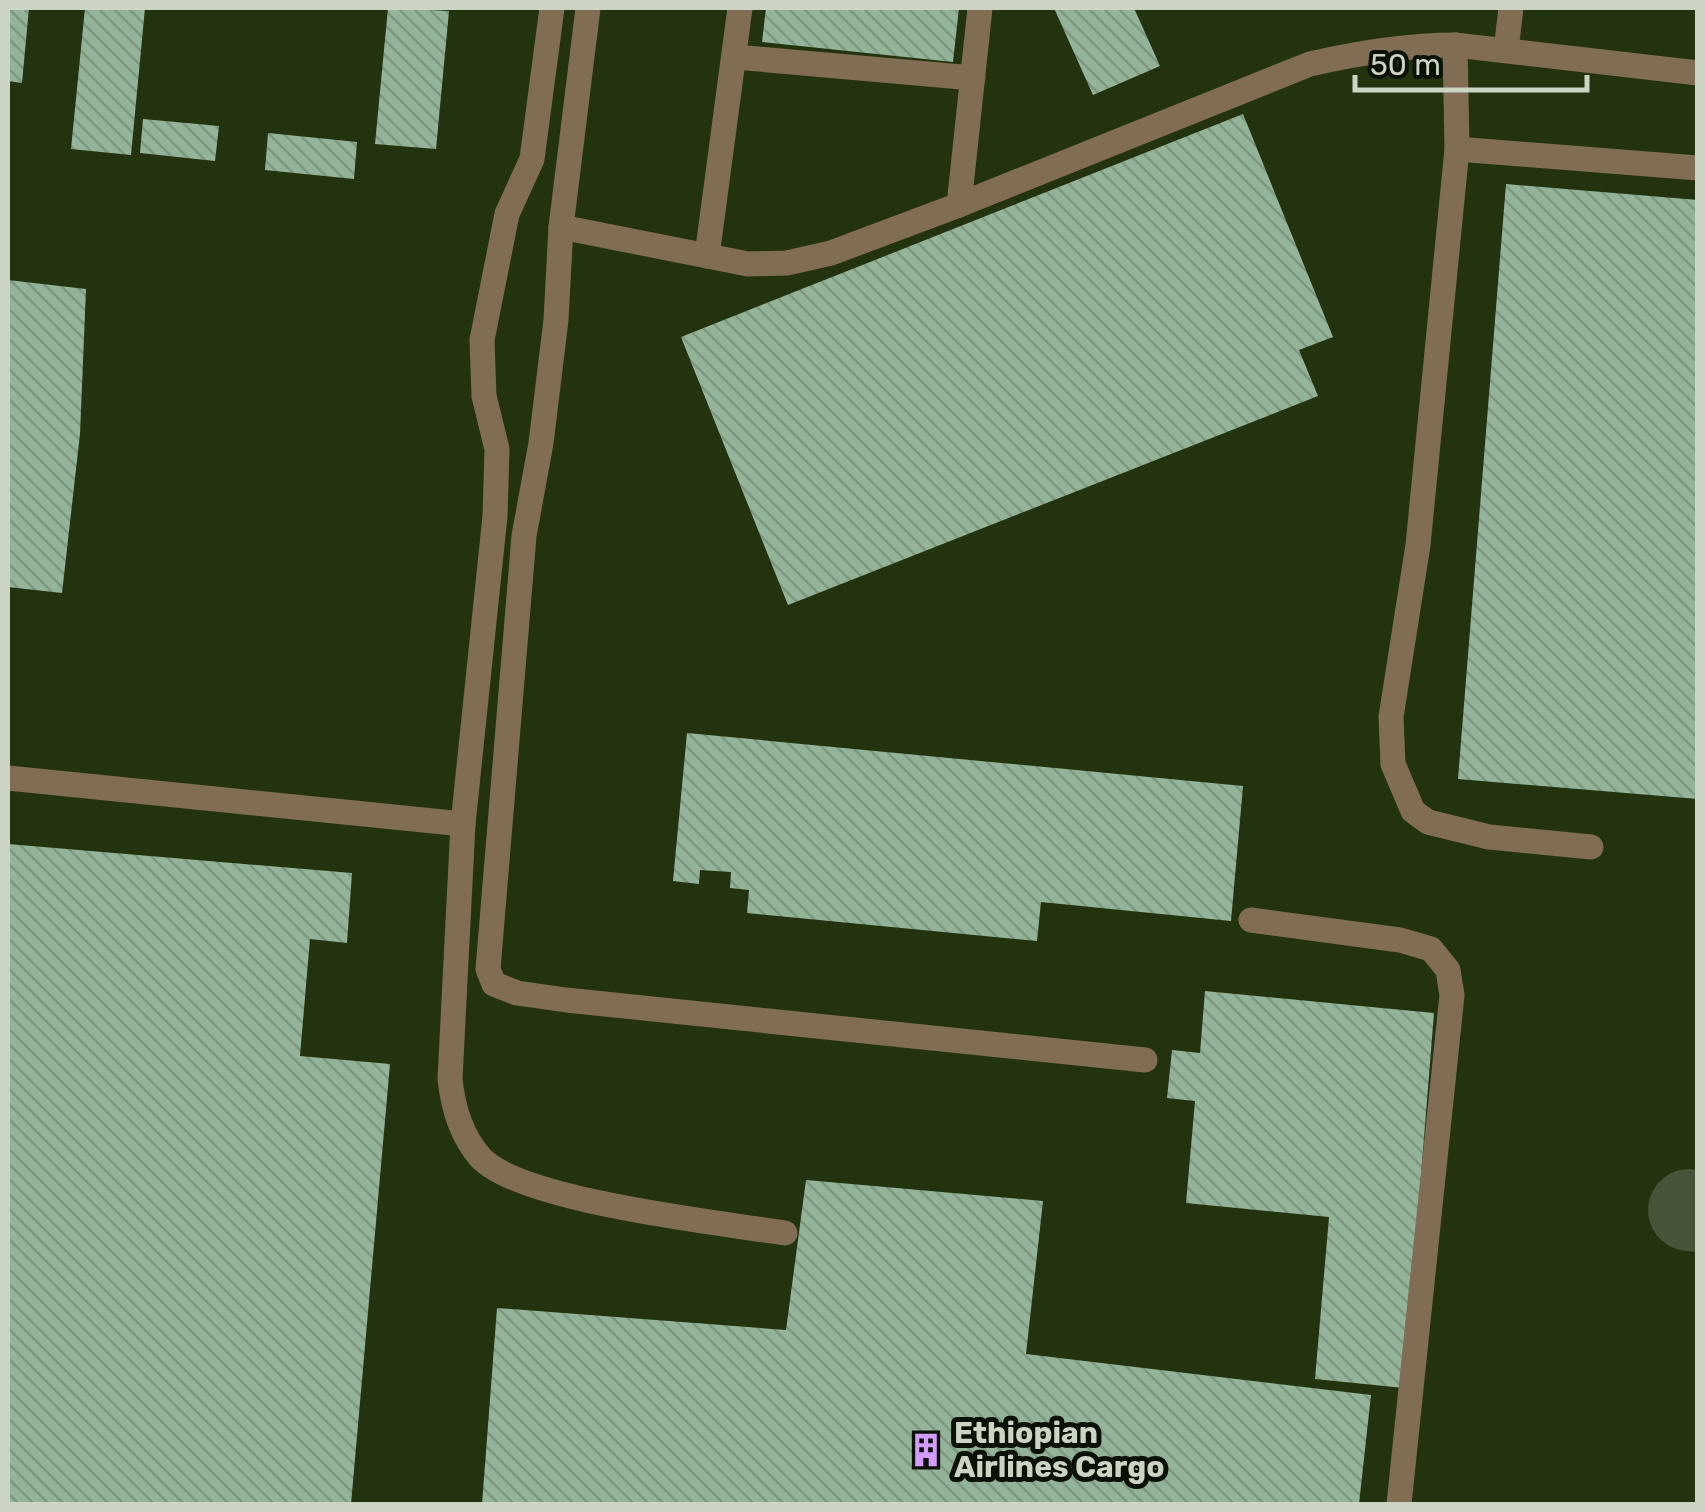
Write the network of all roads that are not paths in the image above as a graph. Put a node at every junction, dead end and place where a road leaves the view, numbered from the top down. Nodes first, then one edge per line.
1 (552, 8) edge
2 (588, 8) edge
3 (740, 8) edge
4 (980, 8) edge
5 (1511, 8) edge
6 (1455, 45) junction
7 (1506, 50) junction
8 (735, 56) junction
9 (1698, 73) edge
10 (973, 78) junction
11 (1458, 150) junction
12 (1698, 168) edge
13 (959, 205) junction
14 (560, 228) junction
15 (708, 256) junction
16 (8, 778) edge
17 (464, 824) junction
18 (1591, 847) dead end
19 (1251, 920) dead end
20 (1144, 1060) dead end
21 (785, 1233) dead end
22 (1399, 1504) edge

1 - 17 lane
2 - 14 lane
3 - 8 lane
4 - 10 lane
5 - 7 lane
6 - 7 lane
6 - 11 lane
6 - 13 lane
7 - 9 lane
8 - 10 lane
8 - 15 lane
10 - 13 lane
11 - 12 lane
11 - 18 lane
13 - 15 lane
14 - 15 lane
14 - 20 lane
16 - 17 lane
17 - 21 lane
19 - 22 lane

